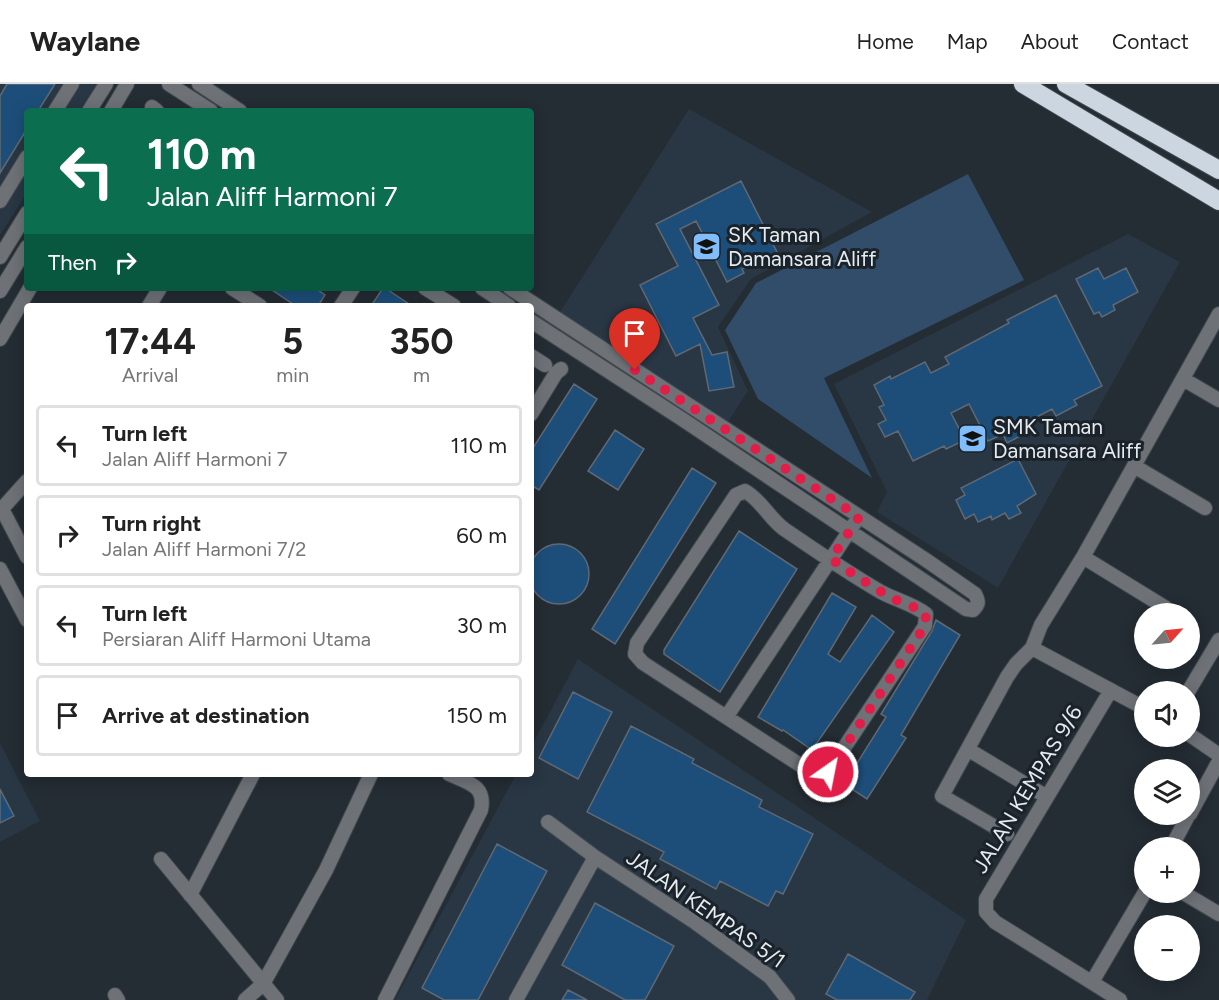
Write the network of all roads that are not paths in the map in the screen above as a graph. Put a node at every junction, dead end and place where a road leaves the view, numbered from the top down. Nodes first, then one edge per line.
1 (72, 84) edge
2 (106, 84) edge
3 (127, 84) edge
4 (169, 84) edge
5 (199, 84) edge
6 (1023, 84) edge
7 (1066, 84) edge
8 (57, 108) edge
9 (91, 108) edge
10 (113, 108) edge
11 (206, 108) edge
12 (235, 108) edge
13 (24, 162) edge
14 (1219, 170) edge
15 (0, 201) edge
16 (1219, 201) edge
17 (24, 218) edge
18 (24, 252) edge
19 (0, 257) edge
20 (0, 291) edge
21 (28, 291) edge
22 (237, 291) edge
23 (430, 291) edge
24 (486, 291) edge
25 (515, 291) edge
26 (255, 303) edge
27 (449, 303) edge
28 (504, 303) edge
29 (533, 303) edge
30 (534, 304) edge
31 (1219, 314) edge
32 (534, 323) edge
33 (0, 339) edge
34 (534, 358) edge
35 (546, 365) dead end
36 (561, 369) dead end
37 (1183, 380) junction
38 (1219, 400) edge
39 (534, 409) edge
40 (1134, 466) junction
41 (24, 484) edge
42 (1205, 508) dead end
43 (1, 510) edge
44 (859, 517) junction
45 (849, 531) junction
46 (24, 552) edge
47 (1083, 557) junction
48 (831, 559) junction
49 (0, 569) edge
50 (1158, 603) edge
51 (24, 614) edge
52 (1219, 640) edge
53 (1032, 648) junction
54 (1195, 681) edge
55 (1111, 690) junction
56 (1134, 703) edge
57 (728, 716) junction
58 (1200, 742) edge
59 (969, 750) junction
60 (1219, 755) edge
61 (1219, 761) edge
62 (251, 777) edge
63 (370, 777) edge
64 (455, 777) edge
65 (1200, 795) edge
66 (1047, 797) junction
67 (548, 822) dead end
68 (1007, 834) dead end
69 (595, 857) junction
70 (160, 859) dead end
71 (190, 895) junction
72 (1139, 903) edge
73 (1200, 903) edge
74 (1219, 914) edge
75 (1092, 982) junction
76 (264, 984) junction
77 (244, 1000) edge
78 (277, 1000) edge
79 (386, 1000) edge
80 (516, 1000) edge
81 (788, 1000) edge
82 (1120, 1000) edge

1 - 8 street
2 - 9 street
3 - 10 street
4 - 11 street
5 - 12 street
6 - 16 highway
7 - 14 highway
13 - 15 street
17 - 19 street
18 - 20 street
21 - 33 street
22 - 26 street
23 - 27 street
24 - 28 street
25 - 29 street
30 - 44 street
31 - 37 street
32 - 45 street
34 - 35 street
36 - 39 street
37 - 38 street
37 - 40 street
40 - 42 street
40 - 47 street
41 - 43 street
43 - 46 street
44 - 45 street
44 - 45 street
45 - 48 street
47 - 50 street
47 - 53 street
48 - 57 street
48 - 57 street
48 - 57 street
49 - 51 street
52 - 54 street
53 - 55 street
53 - 59 street
55 - 56 street
55 - 66 street, JALAN KEMPAS 9/6
58 - 60 street
59 - 66 street
59 - 68 street
61 - 65 street
62 - 71 street
63 - 76 street
64 - 79 street
66 - 75 street, JALAN KEMPAS 9/6
67 - 69 street, JALAN KEMPAS 5/1
69 - 80 street, JALAN KEMPAS 5/1
69 - 81 street, JALAN KEMPAS 5/1
70 - 71 street
71 - 76 street
72 - 75 street
73 - 74 street
75 - 82 street
76 - 77 street
76 - 78 street

